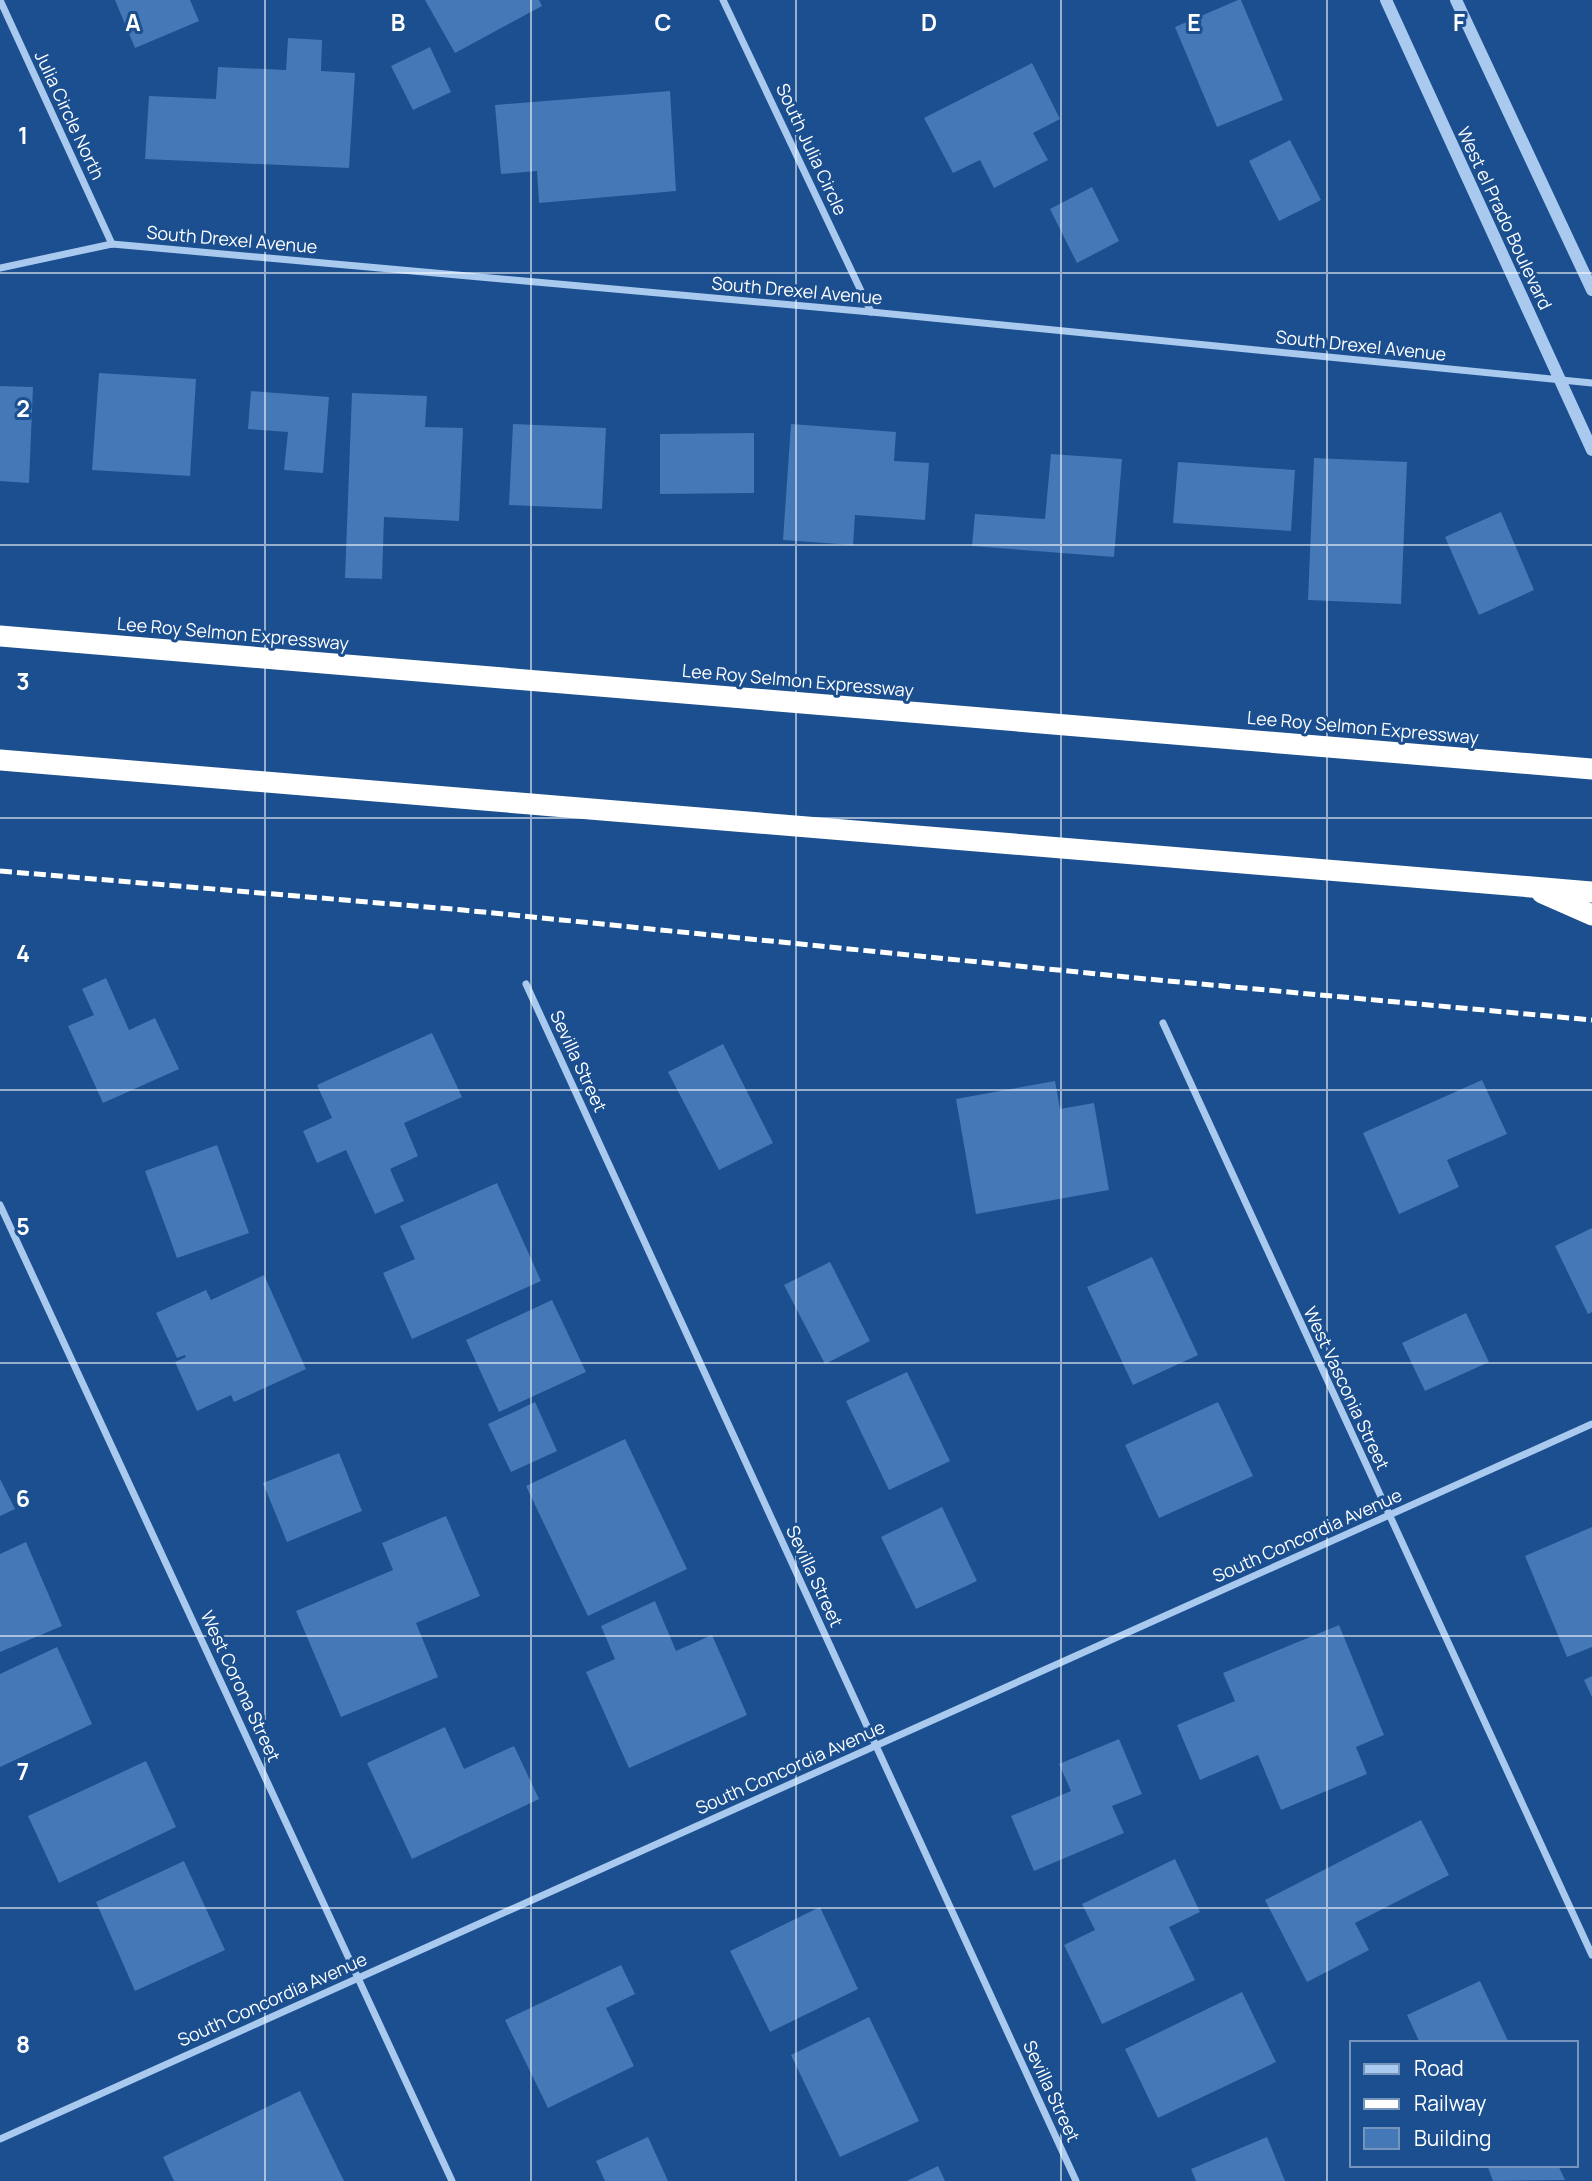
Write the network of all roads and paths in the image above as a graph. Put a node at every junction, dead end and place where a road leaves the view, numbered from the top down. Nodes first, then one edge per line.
1 (0, 0) edge
2 (723, 0) edge
3 (1386, 0) edge
4 (1456, 0) edge
5 (112, 244) junction
6 (0, 268) edge
7 (1592, 290) edge
8 (872, 312) junction
9 (1560, 381) junction
10 (1592, 383) edge
11 (1592, 450) edge
12 (0, 636) edge
13 (0, 760) edge
14 (1592, 769) edge
15 (1527, 886) junction
16 (1585, 891) edge
17 (1591, 914) edge
18 (526, 984) dead end
19 (1163, 1023) dead end
20 (0, 1205) edge
21 (1592, 1424) edge
22 (1388, 1515) junction
23 (876, 1746) junction
24 (1592, 1955) edge
25 (359, 1978) junction
26 (0, 2139) edge
27 (452, 2181) edge
28 (1076, 2181) edge

1 - 5 street, Julia Circle North
2 - 8 street, South Julia Circle
3 - 9 street, West el Prado Boulevard
4 - 7 street
5 - 6 street, South Drexel Avenue
5 - 8 street, South Drexel Avenue
8 - 9 street, South Drexel Avenue
9 - 10 street, South Drexel Avenue
9 - 11 street, West el Prado Boulevard
12 - 14 highway, Lee Roy Selmon Expressway
13 - 15 highway
15 - 16 highway
15 - 17 highway
18 - 23 street, Sevilla Street
19 - 22 street, West Vasconia Street
20 - 25 street, West Corona Street
21 - 22 street, South Concordia Avenue
22 - 23 street, South Concordia Avenue
22 - 24 street, West Vasconia Street
23 - 25 street, South Concordia Avenue
23 - 28 street, Sevilla Street
25 - 26 street, South Concordia Avenue
25 - 27 street, West Corona Street

